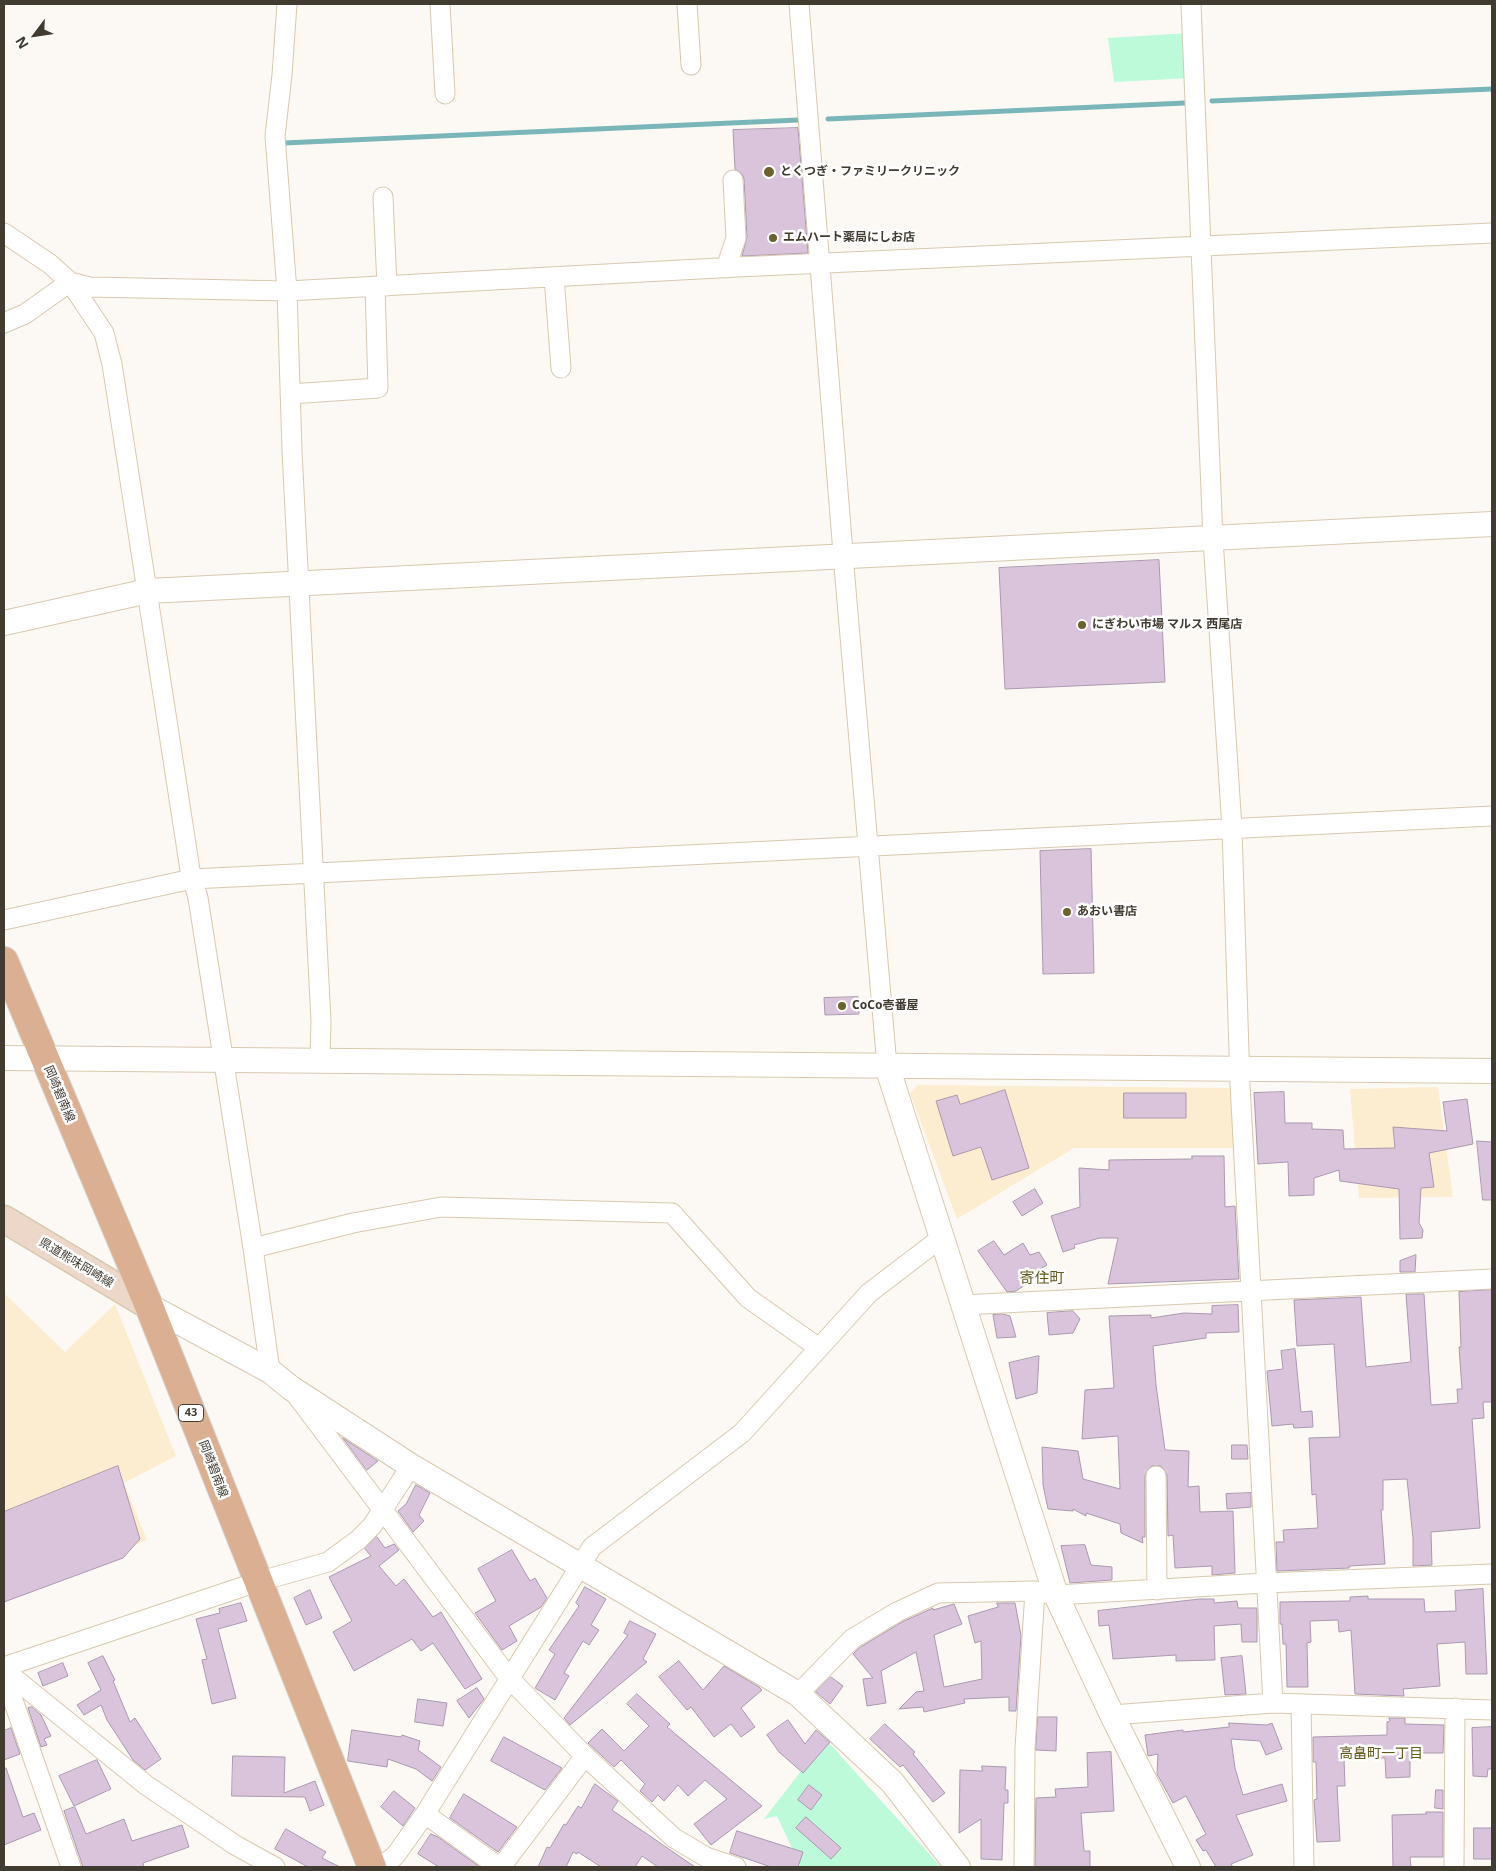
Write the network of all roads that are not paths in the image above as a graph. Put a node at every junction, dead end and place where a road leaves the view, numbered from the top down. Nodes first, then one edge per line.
1 (287, 4) edge
2 (440, 4) edge
3 (687, 4) edge
4 (799, 4) edge
5 (1190, 4) edge
6 (692, 65) dead end
7 (445, 94) dead end
8 (733, 180) dead end
9 (383, 196) dead end
10 (4, 233) edge
11 (1492, 233) edge
12 (1199, 247) junction
13 (819, 264) junction
14 (726, 268) junction
15 (554, 277) junction
16 (70, 282) junction
17 (381, 286) junction
18 (287, 291) junction
19 (4, 323) edge
20 (561, 368) dead end
21 (290, 394) junction
22 (1492, 524) edge
23 (1213, 539) junction
24 (843, 558) junction
25 (299, 584) junction
26 (148, 591) junction
27 (4, 623) edge
28 (1492, 816) edge
29 (1232, 828) junction
30 (869, 846) junction
31 (313, 873) junction
32 (192, 878) junction
33 (4, 920) edge
34 (4, 961) edge
35 (4, 1058) edge
36 (43, 1058) junction
37 (223, 1060) junction
38 (320, 1060) junction
39 (887, 1066) junction
40 (1240, 1069) junction
41 (1492, 1072) edge
42 (4, 1220) edge
43 (941, 1238) junction
44 (253, 1248) junction
45 (1492, 1279) edge
46 (1252, 1291) junction
47 (962, 1305) junction
48 (149, 1306) junction
49 (820, 1348) junction
50 (270, 1371) junction
51 (291, 1388) junction
52 (411, 1466) junction
53 (1156, 1476) dead end
54 (381, 1509) junction
55 (580, 1564) junction
56 (1492, 1574) edge
57 (257, 1582) junction
58 (1265, 1583) junction
59 (1157, 1590) junction
60 (1046, 1593) junction
61 (4, 1669) edge
62 (4, 1674) edge
63 (509, 1678) junction
64 (798, 1694) junction
65 (1273, 1703) junction
66 (1301, 1705) junction
67 (1455, 1708) junction
68 (1492, 1710) edge
69 (1112, 1715) junction
70 (585, 1756) junction
71 (425, 1814) junction
72 (71, 1867) edge
73 (275, 1867) edge
74 (372, 1867) edge
75 (380, 1867) edge
76 (500, 1867) edge
77 (736, 1867) edge
78 (958, 1867) edge
79 (1024, 1867) edge
80 (1188, 1867) edge
81 (1304, 1867) edge
82 (1454, 1867) edge

1 - 18 street
2 - 7 street
3 - 6 street
4 - 13 street
5 - 12 street
8 - 14 street
9 - 17 street
10 - 16 street
11 - 12 street
12 - 13 street
12 - 23 street
13 - 14 street
13 - 24 street
14 - 15 street
15 - 17 street
15 - 20 street
16 - 18 street
16 - 19 street
16 - 26 street
17 - 18 street
17 - 21 street
18 - 21 street
21 - 25 street
22 - 23 street
23 - 24 street
23 - 29 street
24 - 25 street
24 - 30 street
25 - 26 street
25 - 31 street
26 - 27 street
26 - 32 street
28 - 29 street
29 - 30 street
29 - 40 street
30 - 31 street
30 - 39 street
31 - 32 street
31 - 38 street
32 - 33 street
32 - 37 street
34 - 36 main road, 岡崎碧南線 / 43
35 - 36 street
36 - 37 street
36 - 48 main road, 岡崎碧南線 / 43
37 - 38 street
37 - 44 street
38 - 39 street
39 - 40 street
39 - 43 street
40 - 41 street
40 - 46 street
42 - 48 main road, 県道熊味岡崎線
43 - 47 street
43 - 49 street
44 - 49 street
44 - 50 street
45 - 46 street
46 - 47 street
46 - 58 street
47 - 60 street
48 - 50 street
48 - 57 main road, 岡崎碧南線 / 43
49 - 55 street
50 - 51 street
51 - 52 street
51 - 54 street
52 - 54 street
52 - 55 street
53 - 59 street
54 - 57 street
54 - 63 street
55 - 63 street
55 - 64 street
56 - 58 street
57 - 61 street
57 - 74 main road, 岡崎碧南線 / 43
58 - 59 street
58 - 65 street
59 - 60 street
60 - 64 street
60 - 69 street
60 - 79 street
61 - 73 street
62 - 72 street
63 - 70 street
63 - 71 street
64 - 78 street
65 - 66 street
65 - 69 street
66 - 67 street
66 - 81 street
67 - 68 street
67 - 82 street
69 - 80 street
70 - 76 street
70 - 77 street
71 - 75 street
71 - 76 street

